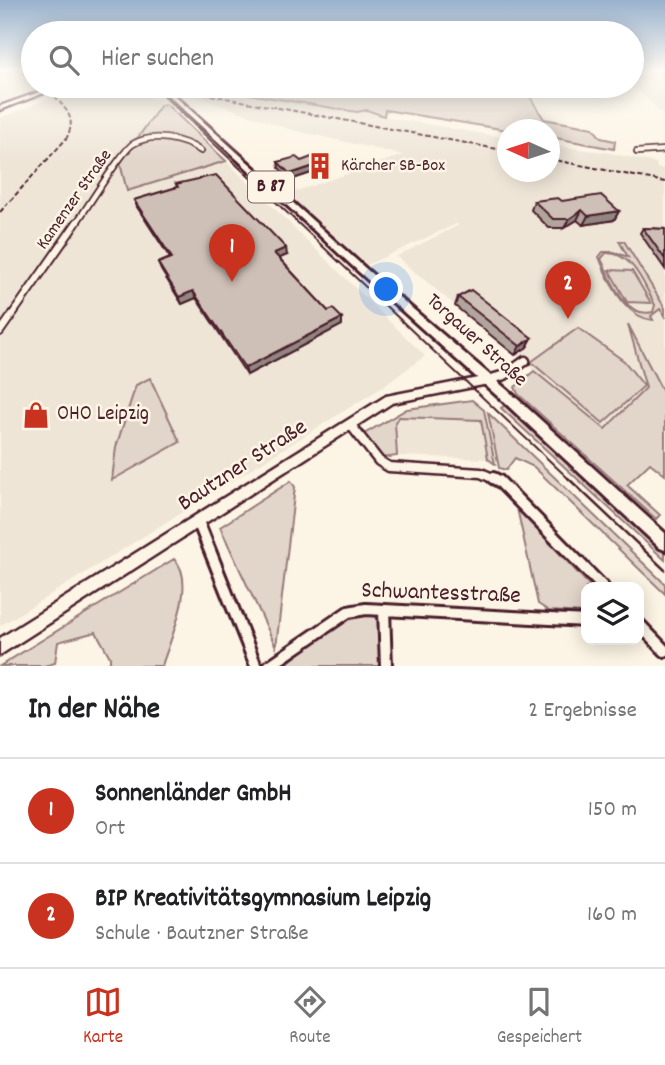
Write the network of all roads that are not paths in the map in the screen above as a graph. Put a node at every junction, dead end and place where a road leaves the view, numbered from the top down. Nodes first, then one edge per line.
1 (178, 101) edge
2 (665, 150) edge
3 (201, 151) dead end
4 (637, 152) dead end
5 (0, 332) edge
6 (525, 361) dead end
7 (488, 380) junction
8 (350, 424) junction
9 (198, 521) junction
10 (665, 543) edge
11 (598, 582) edge
12 (384, 610) junction
13 (581, 621) edge
14 (644, 629) edge
15 (0, 647) edge
16 (665, 651) edge
17 (256, 666) edge
18 (269, 666) edge
19 (386, 666) edge

1 - 7 main road, Torgauer Straße / B 87
2 - 4 street
3 - 5 street, Kamenzer Straße
6 - 7 street, Bautzner Straße
7 - 8 main road, Bautzner Straße
7 - 10 main road, Torgauer Straße / B 87
8 - 9 main road, Bautzner Straße
8 - 11 street
9 - 15 main road, Bautzner Straße
9 - 17 street
12 - 13 street, Schwantesstraße
12 - 18 street, Schwantesstraße
12 - 19 street
14 - 16 street

